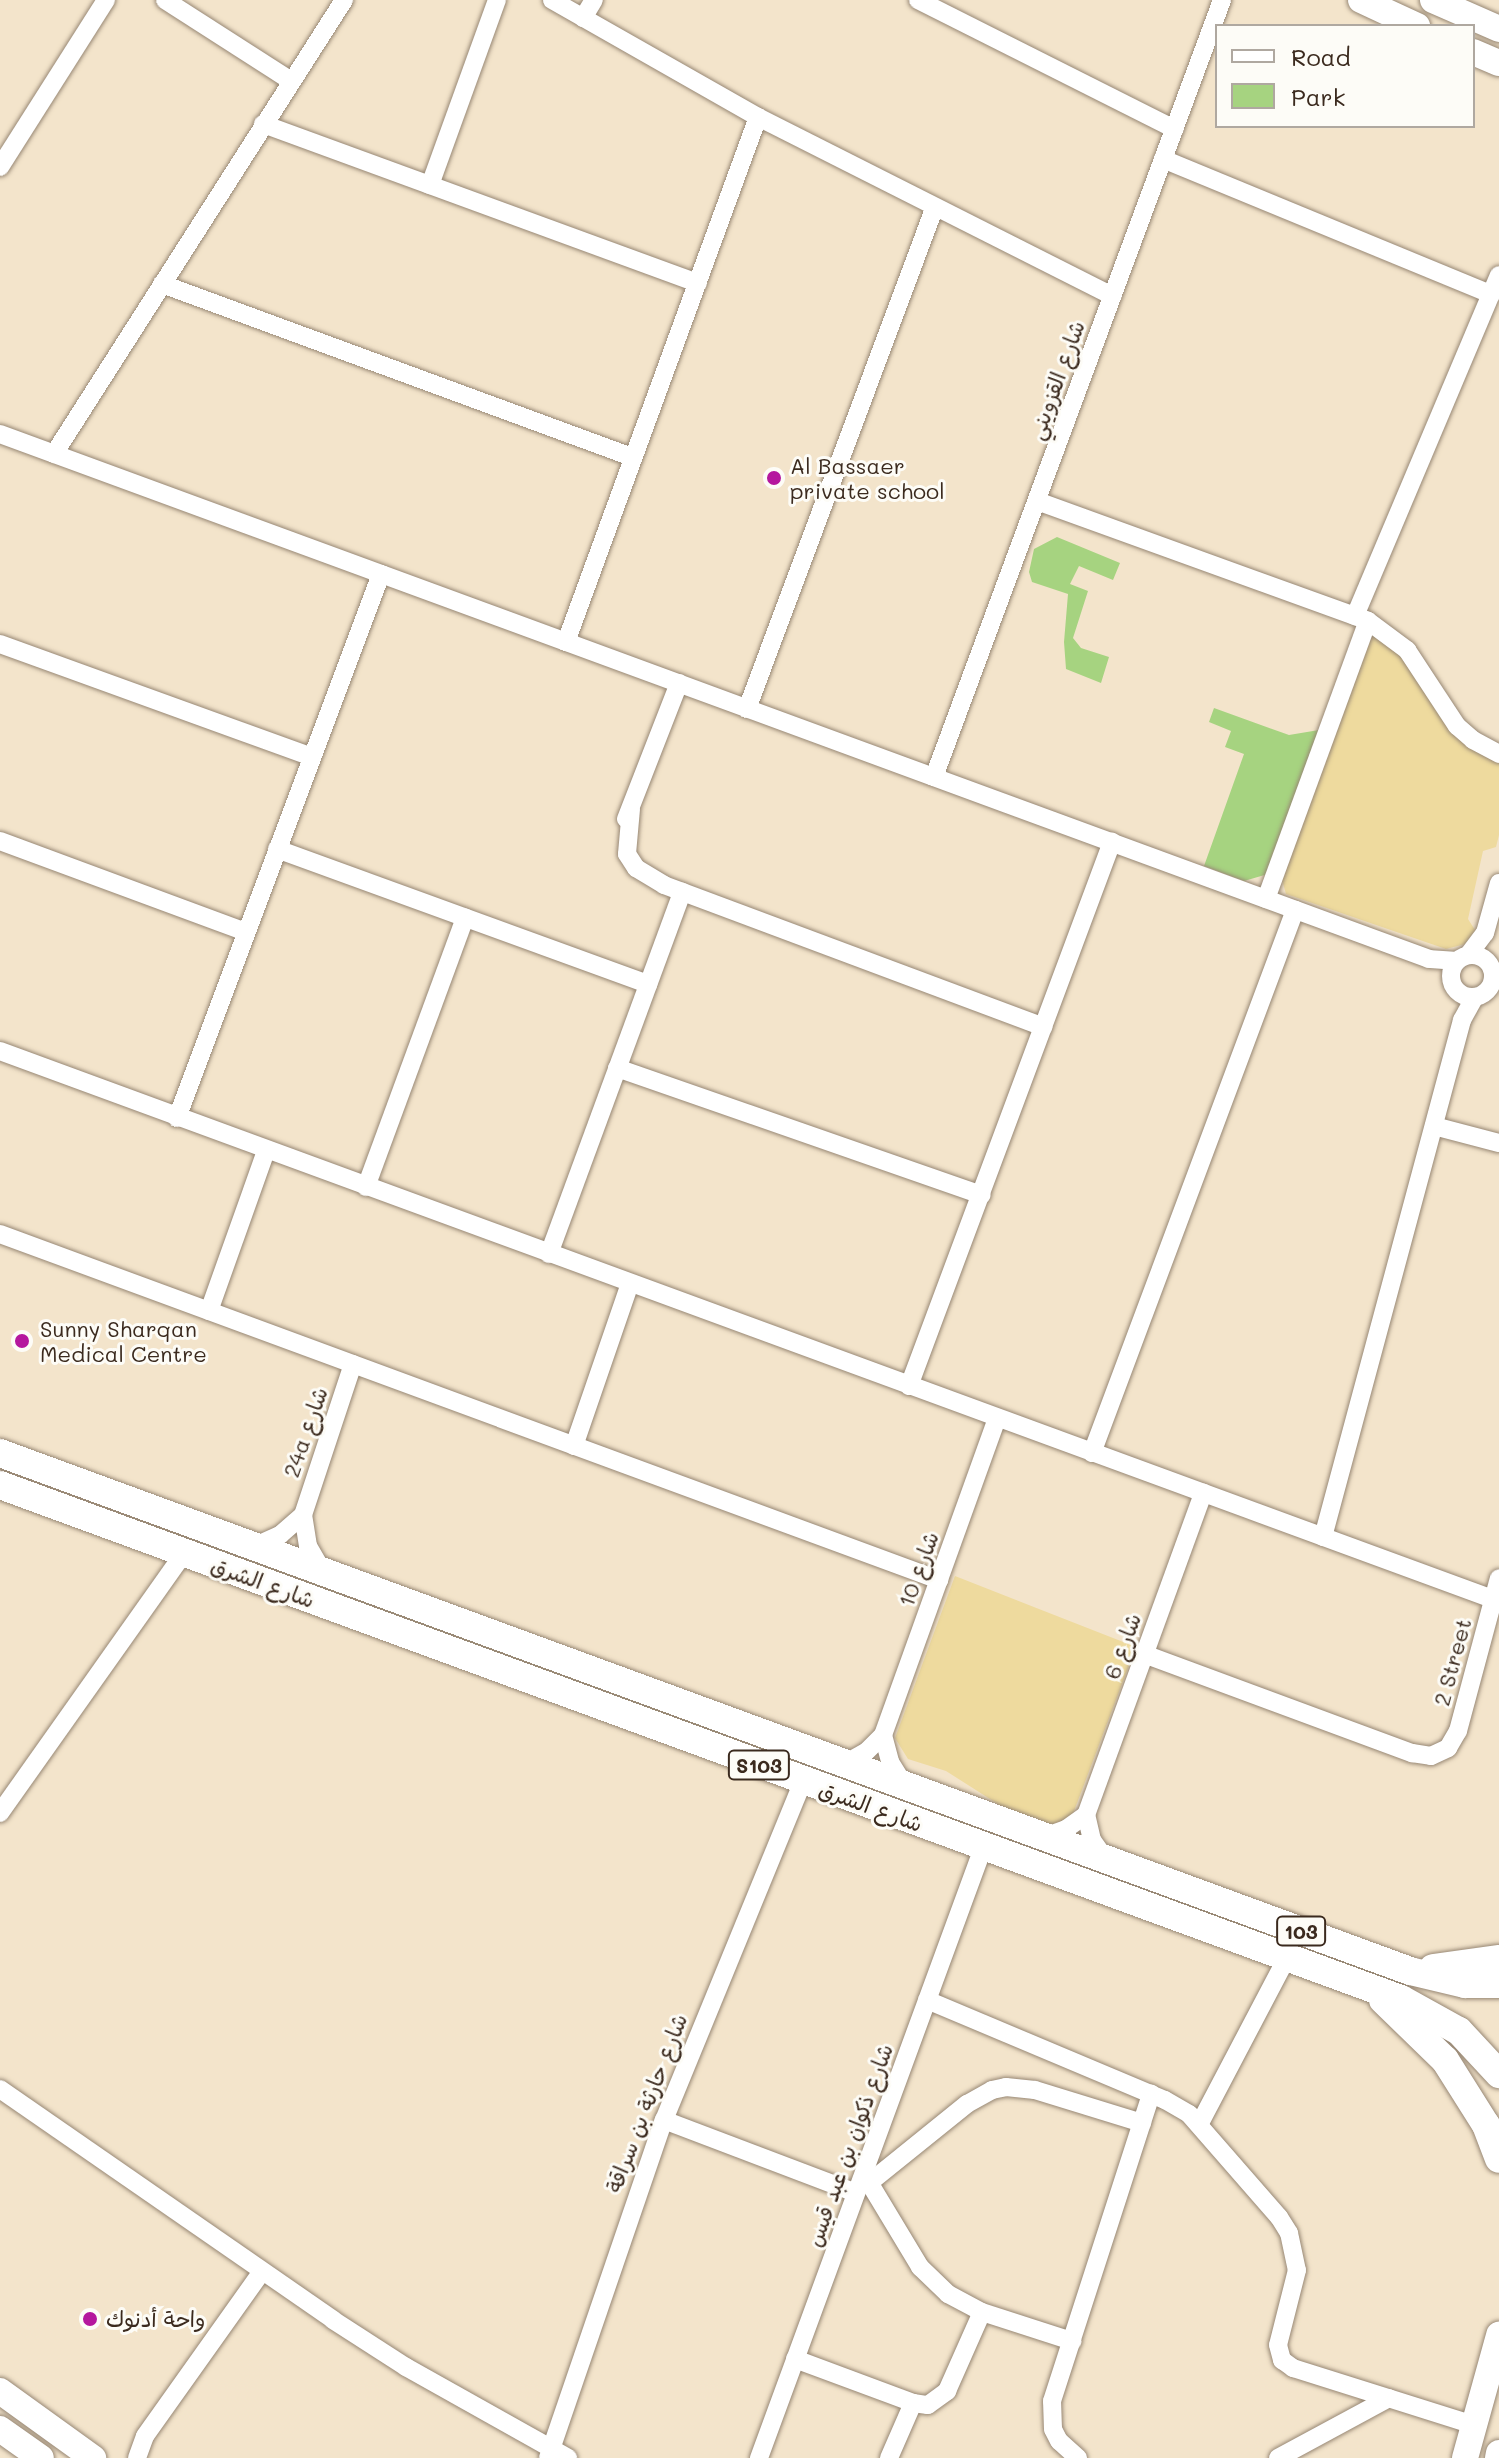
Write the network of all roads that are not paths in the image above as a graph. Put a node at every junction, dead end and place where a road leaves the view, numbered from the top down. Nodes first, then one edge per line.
1 (165, 0) edge
2 (344, 0) edge
3 (497, 0) edge
4 (552, 0) edge
5 (594, 0) edge
6 (918, 0) edge
7 (1222, 0) edge
8 (1361, 0) edge
9 (1433, 0) edge
10 (106, 1) edge
11 (583, 18) junction
12 (1413, 24) edge
13 (1499, 29) edge
14 (1475, 53) edge
15 (1499, 63) edge
16 (291, 81) junction
17 (758, 117) junction
18 (263, 124) junction
19 (1174, 129) junction
20 (1163, 159) junction
21 (0, 167) edge
22 (430, 185) junction
23 (934, 209) junction
24 (1499, 275) edge
25 (698, 283) junction
26 (162, 284) junction
27 (1491, 294) junction
28 (1112, 296) junction
29 (0, 434) edge
30 (54, 454) junction
31 (632, 457) junction
32 (1037, 501) junction
33 (381, 574) junction
34 (1361, 618) junction
35 (566, 642) junction
36 (0, 644) edge
37 (679, 683) junction
38 (747, 709) junction
39 (1499, 754) edge
40 (312, 757) junction
41 (934, 777) junction
42 (0, 841) edge
43 (1112, 842) junction
44 (277, 849) junction
45 (1499, 883) edge
46 (673, 888) junction
47 (1266, 899) junction
48 (1295, 910) junction
49 (465, 918) junction
50 (246, 932) junction
51 (1485, 933) junction
52 (1458, 971) junction
53 (1490, 980) edge
54 (648, 984) junction
55 (1462, 1020) junction
56 (1043, 1027) junction
57 (0, 1051) edge
58 (617, 1068) junction
59 (177, 1118) junction
60 (1434, 1126) junction
61 (1499, 1143) edge
62 (266, 1151) junction
63 (366, 1187) junction
64 (981, 1195) junction
65 (0, 1234) edge
66 (549, 1254) junction
67 (630, 1283) junction
68 (209, 1311) junction
69 (353, 1364) junction
70 (909, 1386) junction
71 (997, 1419) junction
72 (574, 1446) junction
73 (0, 1453) edge
74 (1092, 1453) junction
75 (0, 1485) edge
76 (1203, 1493) junction
77 (139, 1504) junction
78 (303, 1515) junction
79 (96, 1520) junction
80 (1323, 1537) junction
81 (253, 1547) junction
82 (184, 1553) junction
83 (324, 1573) junction
84 (1499, 1578) edge
85 (939, 1580) junction
86 (1493, 1599) junction
87 (1144, 1654) junction
88 (883, 1735) junction
89 (844, 1764) junction
90 (803, 1781) junction
91 (908, 1788) junction
92 (865, 1804) junction
93 (0, 1813) edge
94 (1086, 1815) junction
95 (1044, 1837) junction
96 (983, 1848) junction
97 (1107, 1861) junction
98 (1286, 1959) junction
99 (1499, 1959) edge
100 (1410, 1971) junction
101 (1499, 1984) edge
102 (1370, 1989) junction
103 (927, 2000) junction
104 (1499, 2074) edge
105 (0, 2089) edge
106 (1151, 2094) junction
107 (664, 2120) junction
108 (1142, 2123) junction
109 (1200, 2123) junction
110 (1499, 2159) edge
111 (863, 2183) junction
112 (261, 2273) junction
113 (982, 2312) junction
114 (1499, 2335) edge
115 (1072, 2341) junction
116 (795, 2359) junction
117 (0, 2391) edge
118 (1389, 2398) junction
119 (913, 2403) junction
120 (1474, 2425) junction
121 (0, 2429) edge
122 (556, 2455) edge
123 (41, 2458) edge
124 (93, 2458) edge
125 (137, 2458) edge
126 (759, 2458) edge
127 (889, 2458) edge
128 (1078, 2458) edge
129 (1278, 2458) edge
130 (1465, 2458) edge

1 - 16 street
2 - 16 street
3 - 22 street
4 - 11 street
5 - 11 street
6 - 19 street
7 - 19 street, شارع القزويني
8 - 12 main road
9 - 13 main road
10 - 21 street
11 - 17 street
14 - 15 main road
16 - 18 street
17 - 23 street
17 - 25 street
18 - 22 street
18 - 26 street
19 - 20 street, شارع القزويني
20 - 27 street
20 - 28 street, شارع القزويني
22 - 25 street
23 - 28 street
23 - 38 street
24 - 27 street
25 - 31 street
26 - 30 street
26 - 31 street
27 - 34 street
28 - 32 street, شارع القزويني
29 - 30 street
30 - 33 street
31 - 35 street
32 - 34 street
32 - 41 street, شارع القزويني
33 - 35 street
33 - 40 street
34 - 39 street
34 - 47 street
35 - 37 street
36 - 40 street
37 - 38 street
37 - 46 street
38 - 41 street
40 - 44 street
41 - 43 street
42 - 50 street
43 - 47 street
43 - 56 street
44 - 49 street
44 - 50 street
45 - 51 street
46 - 54 street
46 - 56 street
47 - 48 street
48 - 52 street
48 - 74 street
49 - 54 street
49 - 63 street
50 - 59 street
51 - 52 street
51 - 53 street
52 - 53 street
52 - 53 street
52 - 55 street
53 - 55 street
54 - 58 street
55 - 60 street
56 - 64 street
57 - 59 street
58 - 64 street
58 - 66 street
59 - 62 street
60 - 61 street
60 - 80 street
62 - 63 street
62 - 68 street
63 - 66 street
64 - 70 street
65 - 68 street
66 - 67 street
67 - 70 street
67 - 72 street
68 - 69 street
69 - 72 street
69 - 78 street, 24a شارع
70 - 71 street
71 - 74 street
71 - 85 street, شارع 10
72 - 85 street
73 - 77 main road, شارع الشرق / S103
74 - 76 street
75 - 79 main road, شارع الشرق / S103
76 - 80 street
76 - 87 street, شارع 6
77 - 79 main road
77 - 81 main road, شارع الشرق / S103
78 - 81 street
78 - 83 street
79 - 82 main road, شارع الشرق / S103
80 - 86 street
81 - 83 main road, شارع الشرق / S103
82 - 90 main road, شارع الشرق / S103
82 - 93 street
83 - 89 main road, شارع الشرق / S103
84 - 86 street, 2 Street
85 - 88 street, شارع 10
86 - 87 street, 2 Street
87 - 94 street, شارع 6
88 - 89 street
88 - 91 street
89 - 91 main road, شارع الشرق / S103
90 - 92 main road, شارع الشرق / S103
90 - 107 street, شارع حارثة بن سراقة
91 - 92 main road
91 - 95 main road, شارع الشرق / S103
92 - 96 main road, شارع الشرق / S103
94 - 95 street
94 - 97 street
95 - 97 main road, شارع الشرق / S103
96 - 98 main road, شارع الشرق / S103
96 - 103 street, شارع ذكوان بن عبد قيس
97 - 100 main road, شارع الشرق / 103
98 - 102 main road, شارع الشرق / S103
98 - 109 street
99 - 100 main road
100 - 101 main road, شارع الشرق / 103
102 - 104 main road, شارع الشرق / S103
102 - 110 main road
103 - 106 street
103 - 111 street, شارع ذكوان بن عبد قيس
105 - 112 street
106 - 108 street
106 - 109 street
107 - 111 street
107 - 122 street, شارع حارثة بن سراقة
108 - 111 street
108 - 115 street
109 - 118 street
111 - 113 street
111 - 116 street, شارع ذكوان بن عبد قيس
112 - 122 street
112 - 125 street
113 - 115 street
113 - 119 street
114 - 120 main road
115 - 128 street
116 - 119 street
116 - 126 street, شارع ذكوان بن عبد قيس
117 - 124 main road
118 - 120 street
118 - 129 street
119 - 127 street
120 - 130 main road
121 - 123 main road

